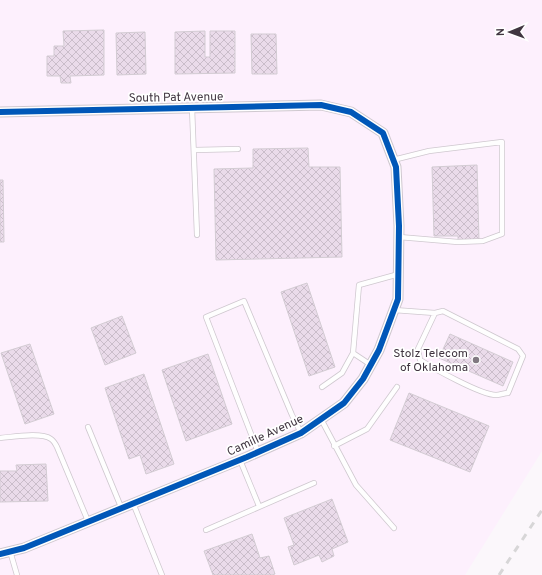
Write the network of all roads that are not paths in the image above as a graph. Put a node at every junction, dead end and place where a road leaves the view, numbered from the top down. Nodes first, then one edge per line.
1 (192, 108) junction
2 (0, 112) edge
3 (351, 112) joint
4 (238, 149) dead end
5 (194, 150) junction
6 (393, 160) junction
7 (197, 235) dead end
8 (399, 237) junction
9 (398, 274) junction
10 (394, 310) junction
11 (435, 312) junction
12 (353, 353) junction
13 (371, 365) junction
14 (322, 387) dead end
15 (397, 388) dead end
16 (320, 419) junction
17 (88, 427) dead end
18 (302, 433) junction
19 (0, 438) edge
20 (334, 446) junction
21 (258, 452) junction
22 (240, 460) junction
23 (314, 483) dead end
24 (133, 503) junction
25 (259, 506) junction
26 (121, 507) junction
27 (88, 521) junction
28 (394, 528) dead end
29 (206, 530) dead end
30 (10, 551) junction
31 (0, 554) edge
32 (17, 575) edge
33 (162, 575) edge

1 - 2 street, South Pat Avenue
1 - 3 street, South Pat Avenue
1 - 5 lane
3 - 6 street, Camille Avenue
4 - 5 lane
5 - 7 lane
6 - 8 street, Camille Avenue
6 - 8 lane
8 - 9 street, Camille Avenue
9 - 10 street, Camille Avenue
9 - 12 lane
10 - 11 lane
10 - 13 street, Camille Avenue
11 - 11 lane
12 - 13 lane
12 - 14 lane
13 - 16 street, Camille Avenue
15 - 20 lane
16 - 18 street, Camille Avenue
16 - 20 lane
17 - 26 lane
18 - 21 street, Camille Avenue
18 - 21 lane
19 - 27 lane
20 - 28 lane
21 - 22 street, Camille Avenue
22 - 24 street, Camille Avenue
22 - 25 lane
23 - 25 lane
24 - 26 street, Camille Avenue
24 - 33 lane
25 - 29 lane
26 - 27 street, Camille Avenue
27 - 30 street, Camille Avenue
30 - 31 street, Camille Avenue
30 - 32 lane

